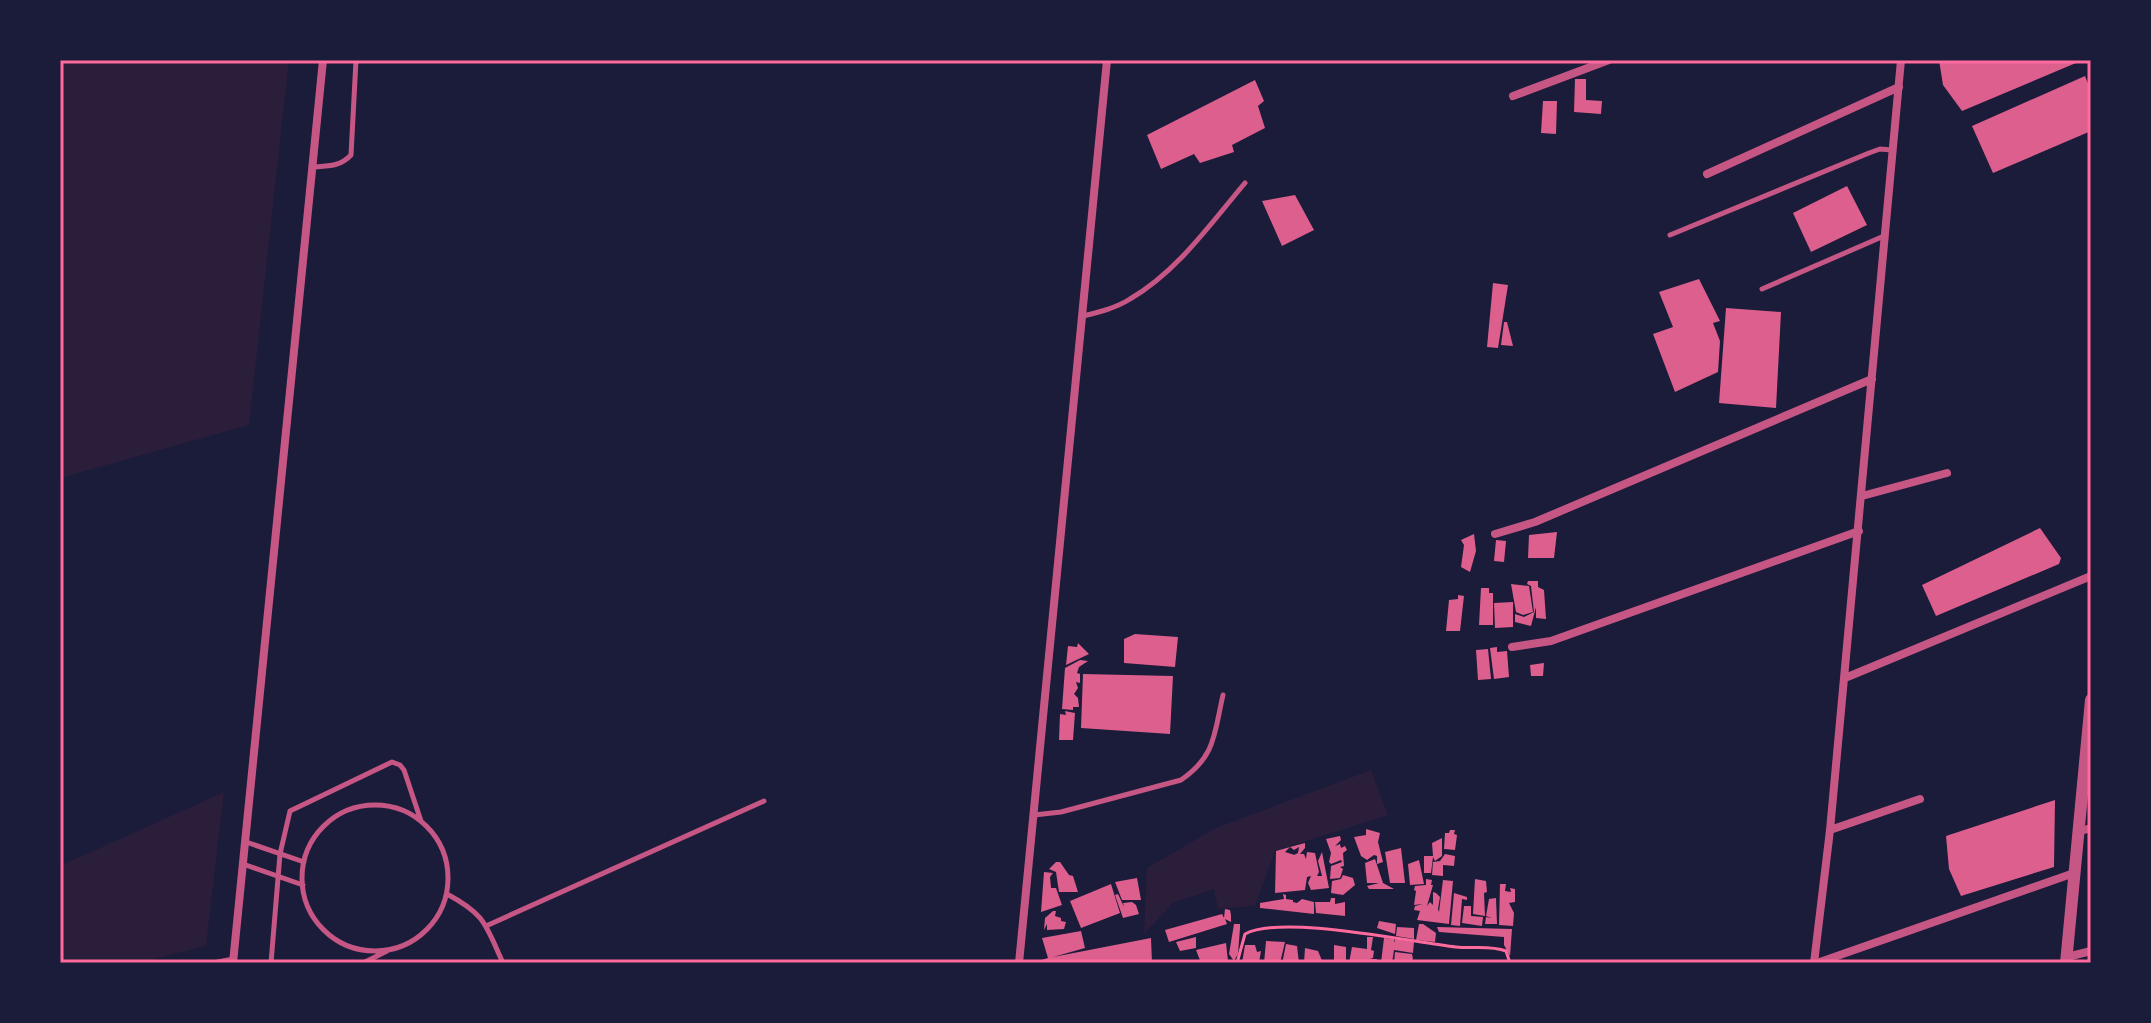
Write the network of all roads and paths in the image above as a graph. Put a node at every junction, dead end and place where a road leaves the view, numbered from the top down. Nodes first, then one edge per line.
1 (356, 60) edge
2 (1107, 60) edge
3 (1609, 60) edge
4 (1901, 60) edge
5 (325, 61) edge
6 (1899, 87) junction
7 (1513, 96) dead end
8 (1893, 150) junction
9 (312, 167) junction
10 (1707, 174) dead end
11 (1245, 183) dead end
12 (1670, 235) dead end
13 (1885, 236) junction
14 (1762, 289) dead end
15 (1082, 316) junction
16 (1872, 379) junction
17 (1947, 473) dead end
18 (1862, 496) junction
19 (1859, 531) junction
20 (1495, 534) dead end
21 (2091, 576) edge
22 (1512, 647) dead end
23 (1845, 678) junction
24 (1223, 695) dead end
25 (2091, 700) edge
26 (1920, 799) dead end
27 (764, 801) dead end
28 (1034, 815) junction
29 (421, 822) junction
30 (2091, 828) edge
31 (1830, 830) junction
32 (2077, 832) junction
33 (246, 842) junction
34 (280, 854) junction
35 (304, 862) junction
36 (243, 864) junction
37 (2074, 873) junction
38 (277, 876) junction
39 (303, 885) junction
40 (447, 894) junction
41 (486, 926) junction
42 (393, 949) junction
43 (2091, 951) edge
44 (2067, 960) edge
45 (233, 961) edge
46 (213, 963) edge
47 (271, 963) edge
48 (363, 963) edge
49 (503, 963) edge
50 (1019, 963) edge
51 (1237, 963) edge
52 (1510, 963) edge
53 (1816, 963) edge

1 - 9 lane
2 - 15 street
3 - 7 street
4 - 6 street
5 - 9 street
6 - 8 street
6 - 10 street
8 - 12 lane
8 - 13 street
9 - 33 street
11 - 15 lane
13 - 14 lane
13 - 16 street
15 - 28 street
16 - 18 street
16 - 20 street
17 - 18 street
18 - 19 street
19 - 22 street
19 - 23 street
21 - 23 street
23 - 31 street
24 - 28 lane
25 - 32 street
26 - 31 street
27 - 41 lane
28 - 50 street
29 - 34 lane
29 - 35 lane
29 - 40 lane
30 - 32 street
31 - 53 street
32 - 37 street
33 - 34 lane
33 - 36 street
34 - 35 lane
34 - 38 lane
35 - 39 lane
36 - 38 lane
36 - 45 street
37 - 44 street
37 - 53 street
38 - 39 lane
38 - 47 lane
39 - 42 lane
40 - 41 lane
40 - 42 lane
41 - 49 lane
42 - 48 lane
43 - 44 street
45 - 46 lane
51 - 52 path

